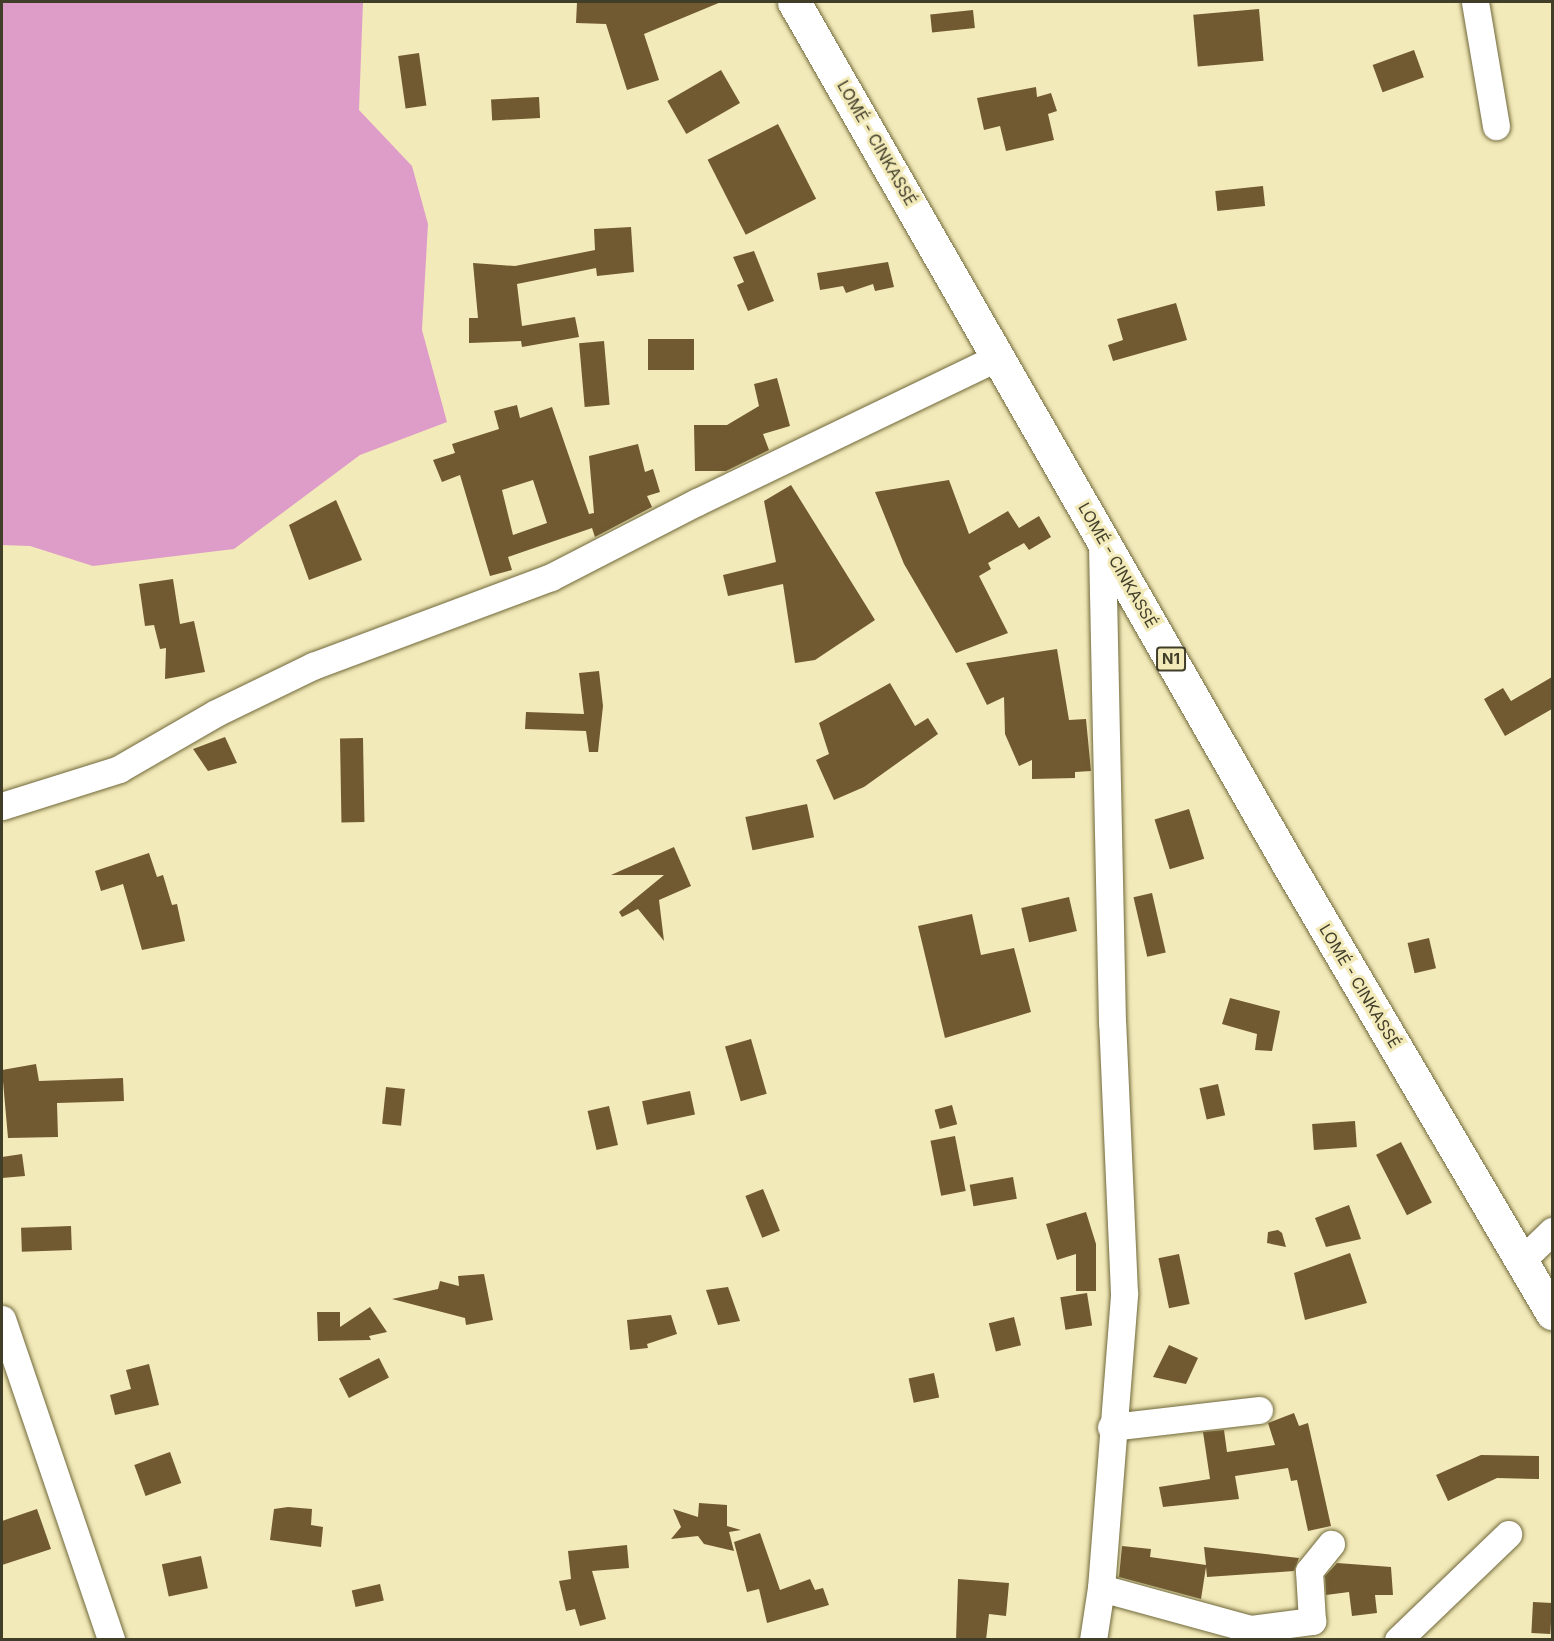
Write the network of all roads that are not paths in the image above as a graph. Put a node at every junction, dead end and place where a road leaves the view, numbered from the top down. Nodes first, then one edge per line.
1 (794, 2) edge
2 (1475, 2) edge
3 (1496, 126) dead end
4 (1000, 356) junction
5 (1102, 537) junction
6 (2, 806) edge
7 (1552, 1231) edge
8 (1522, 1260) junction
9 (1552, 1313) edge
10 (2, 1319) edge
11 (1259, 1410) dead end
12 (1111, 1427) junction
13 (1508, 1534) dead end
14 (1331, 1544) dead end
15 (1101, 1588) junction
16 (1254, 1634) edge
17 (111, 1640) edge
18 (1093, 1640) edge
19 (1398, 1640) edge

1 - 4 highway, LOMÉ - CINKASSÉ / N1
2 - 3 street
4 - 5 highway, LOMÉ - CINKASSÉ / N1
4 - 6 street
5 - 8 highway, LOMÉ - CINKASSÉ / N1
5 - 12 street
7 - 8 street
8 - 9 highway, LOMÉ - CINKASSÉ / N1
10 - 17 street
11 - 12 street
12 - 15 street
13 - 19 street
14 - 16 street
15 - 16 street
15 - 18 street

